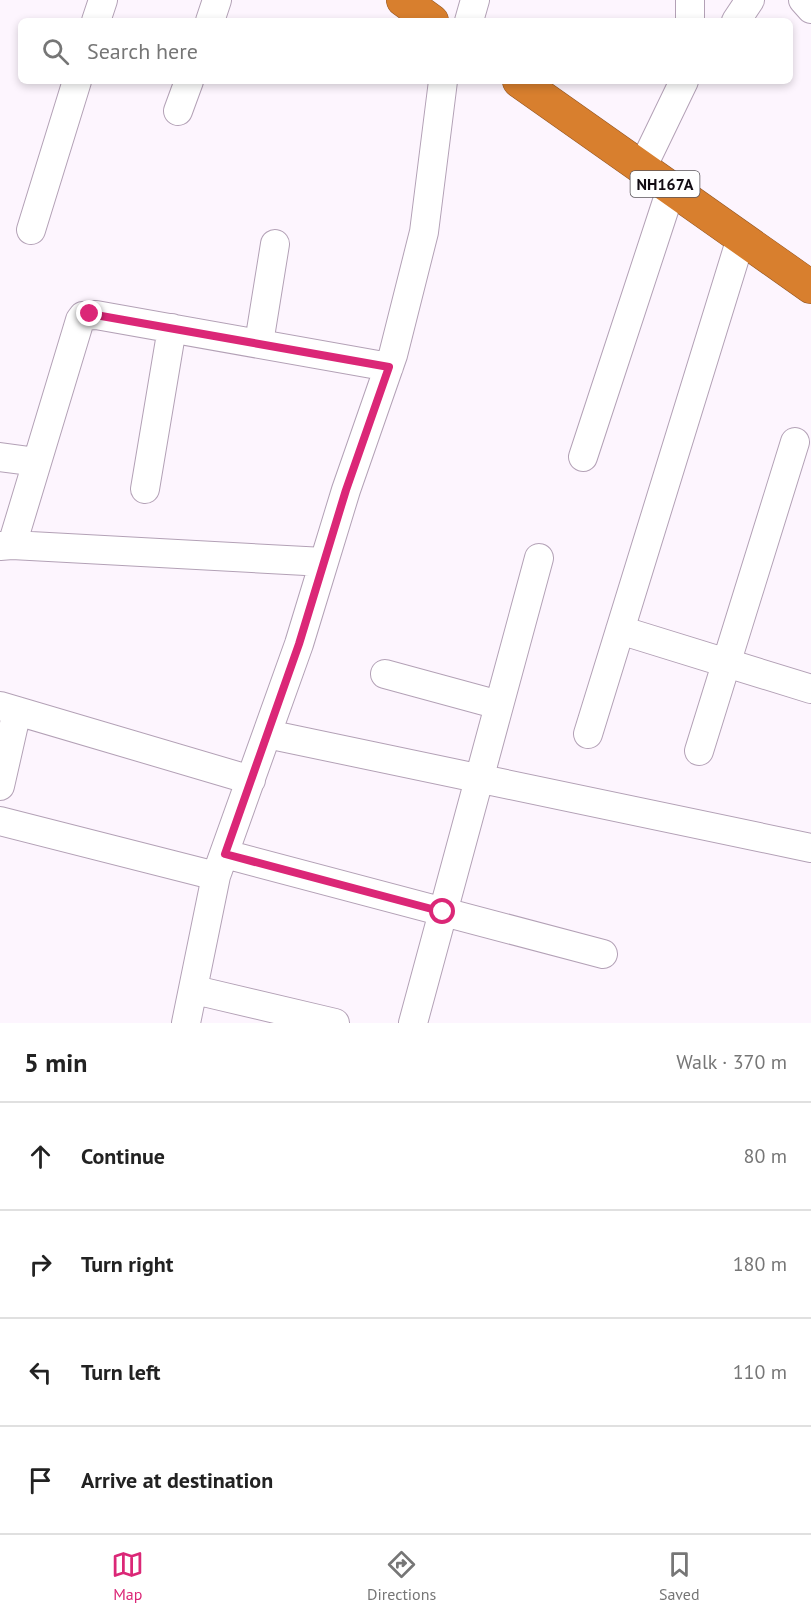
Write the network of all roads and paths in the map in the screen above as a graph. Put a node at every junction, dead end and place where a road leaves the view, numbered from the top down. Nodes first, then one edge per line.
1 (103, 0) edge
2 (217, 0) edge
3 (402, 0) edge
4 (457, 0) edge
5 (475, 0) edge
6 (690, 0) edge
7 (750, 0) edge
8 (803, 0) edge
9 (811, 9) edge
10 (97, 18) edge
11 (211, 18) edge
12 (428, 18) edge
13 (453, 18) edge
14 (471, 18) edge
15 (690, 18) edge
16 (738, 18) edge
17 (76, 84) edge
18 (188, 84) edge
19 (443, 84) edge
20 (523, 84) edge
21 (683, 84) edge
22 (178, 111) dead end
23 (642, 168) junction
24 (671, 189) junction
25 (31, 230) dead end
26 (741, 238) junction
27 (275, 244) dead end
28 (811, 287) edge
29 (172, 328) junction
30 (259, 343) junction
31 (389, 367) junction
32 (795, 442) dead end
33 (0, 457) edge
34 (582, 457) dead end
35 (37, 462) junction
36 (145, 489) dead end
37 (6, 545) edge
38 (539, 558) dead end
39 (324, 562) junction
40 (620, 630) junction
41 (726, 663) junction
42 (385, 674) dead end
43 (811, 689) edge
44 (499, 705) junction
45 (9, 709) edge
46 (267, 734) junction
47 (588, 734) dead end
48 (699, 751) dead end
49 (479, 778) junction
50 (251, 780) junction
51 (0, 786) edge
52 (0, 822) edge
53 (811, 848) edge
54 (221, 865) junction
55 (443, 912) junction
56 (603, 954) dead end
57 (195, 990) junction
58 (186, 1023) edge
59 (336, 1023) edge
60 (413, 1023) edge

1 - 10 street
2 - 11 street
3 - 12 highway
4 - 13 street
5 - 14 street
6 - 15 street
7 - 16 street
8 - 9 street
17 - 25 street
18 - 22 street
19 - 31 street
20 - 23 highway, NH167A
21 - 23 street
23 - 24 highway, NH167A
24 - 26 highway, NH167A
24 - 34 street
26 - 28 highway, NH167A
26 - 40 street
27 - 30 street
29 - 30 street
29 - 35 street
29 - 36 street
30 - 31 street
31 - 39 street
32 - 41 street
33 - 35 street
35 - 37 street
37 - 39 street
38 - 44 street
39 - 46 street
40 - 41 street
40 - 47 street
41 - 43 street
41 - 48 street
42 - 44 street
44 - 49 street
45 - 50 street
45 - 51 street
46 - 49 street
46 - 50 street
49 - 53 street
49 - 55 street
50 - 54 street
52 - 54 street
54 - 55 street
54 - 57 street
55 - 56 street
55 - 60 street
57 - 58 street
57 - 59 street

